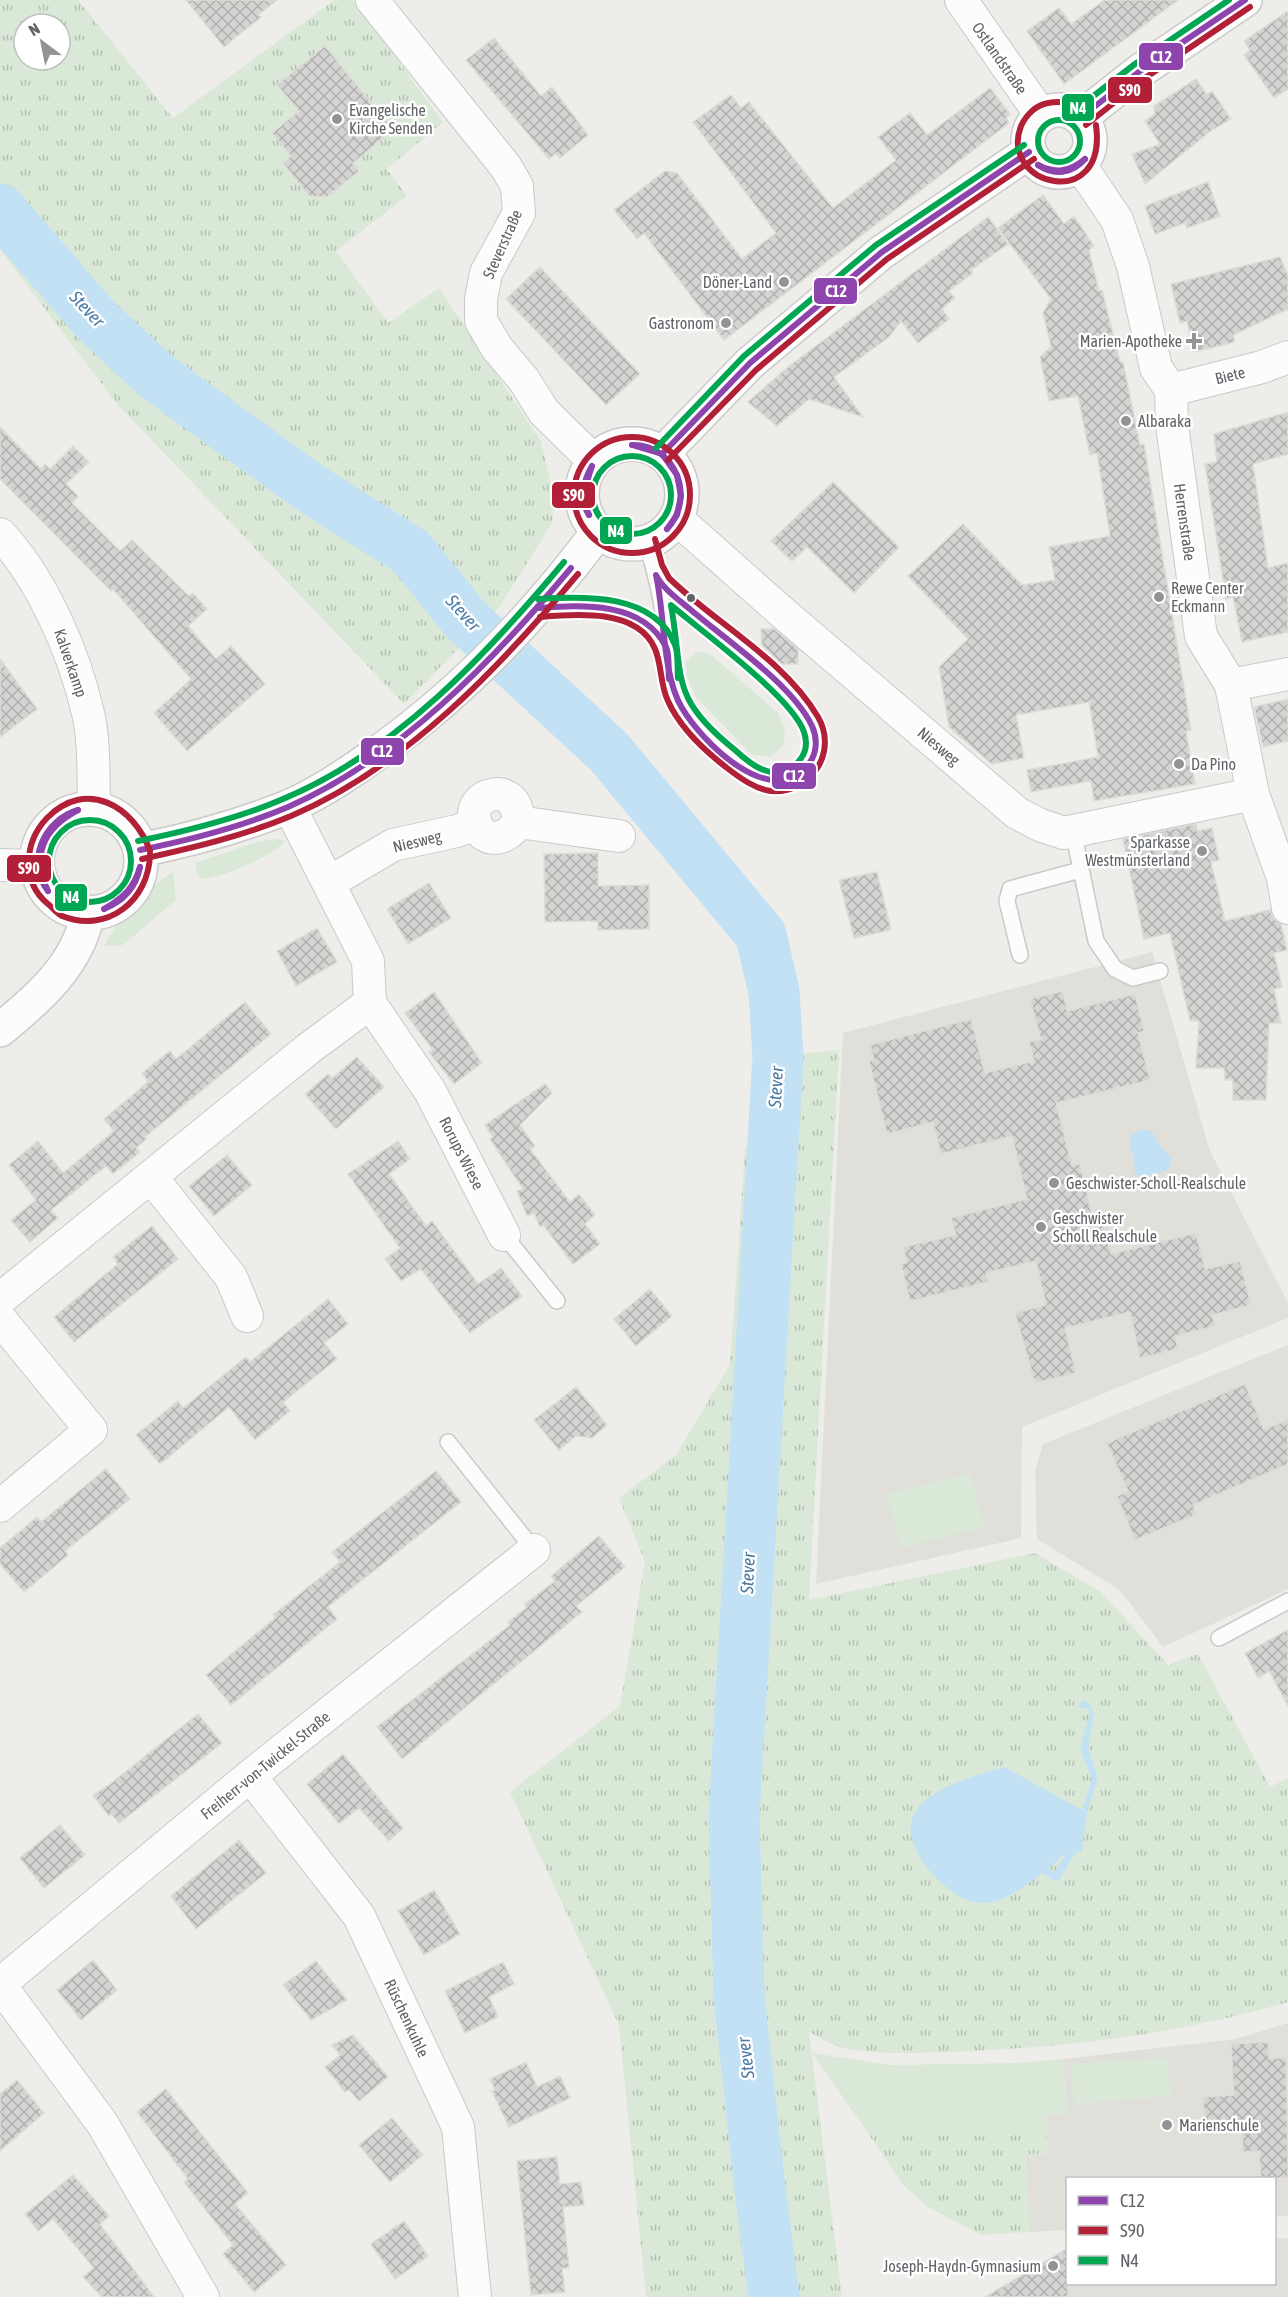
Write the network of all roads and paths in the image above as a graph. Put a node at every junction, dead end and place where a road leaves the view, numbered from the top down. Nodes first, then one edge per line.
1 (372, 0) edge
2 (961, 0) edge
3 (1245, 0) edge
4 (1041, 116) junction
5 (1080, 118) junction
6 (1029, 152) junction
7 (1080, 165) junction
8 (1285, 352) edge
9 (1171, 390) junction
10 (662, 454) junction
11 (594, 461) junction
12 (676, 518) junction
13 (598, 532) junction
14 (0, 534) edge
15 (646, 542) junction
16 (658, 580) junction
17 (535, 612) junction
18 (667, 648) junction
19 (1288, 674) edge
20 (1231, 685) junction
21 (1253, 794) junction
22 (290, 806) junction
23 (94, 809) junction
24 (1073, 831) junction
25 (619, 836) dead end
26 (140, 850) junction
27 (0, 865) edge
28 (37, 866) junction
29 (1080, 870) junction
30 (330, 882) junction
31 (1286, 888) edge
32 (88, 912) junction
33 (1020, 956) dead end
34 (1160, 971) dead end
35 (370, 1004) junction
36 (0, 1030) edge
37 (151, 1178) junction
38 (504, 1235) joint
39 (0, 1299) edge
40 (557, 1301) dead end
41 (247, 1316) dead end
42 (0, 1319) edge
43 (448, 1442) dead end
44 (0, 1506) edge
45 (534, 1550) joint
46 (1288, 1601) edge
47 (1219, 1638) dead end
48 (250, 1776) junction
49 (0, 1984) edge
50 (203, 2297) edge
51 (475, 2297) edge

1 - 11 street, Steverstraße
2 - 4 street, Ostlandstraße
3 - 5 street
4 - 5 street
4 - 6 street
5 - 7 street
6 - 7 street
6 - 10 street
7 - 9 street
8 - 9 street, Biete
9 - 20 street, Herrenstraße
10 - 11 street
10 - 12 street
11 - 13 street
12 - 15 street
12 - 24 street, Niesweg
13 - 15 street
13 - 17 street
14 - 23 street, Kalverkamp
15 - 16 lane
16 - 18 lane
16 - 18 lane
17 - 18 lane
17 - 22 street
19 - 20 street
20 - 21 street, Herrenstraße
21 - 24 street, Niesweg
21 - 31 street, Herrenstraße
22 - 26 street
22 - 30 street
23 - 26 street
23 - 28 street
24 - 29 lane
25 - 30 street, Niesweg
26 - 32 street
27 - 28 street
28 - 32 street
29 - 33 lane
29 - 34 lane
30 - 35 street
32 - 36 street
35 - 37 street
35 - 38 street, Rorups Wiese
37 - 39 street
37 - 41 street
38 - 40 lane, Rorups Wiese
42 - 44 street
43 - 45 lane
45 - 48 street, Freiherr-von-Twickel-Straße
46 - 47 lane
48 - 49 street, Freiherr-von-Twickel-Straße
48 - 51 street, Rüschenkuhle
49 - 50 street

